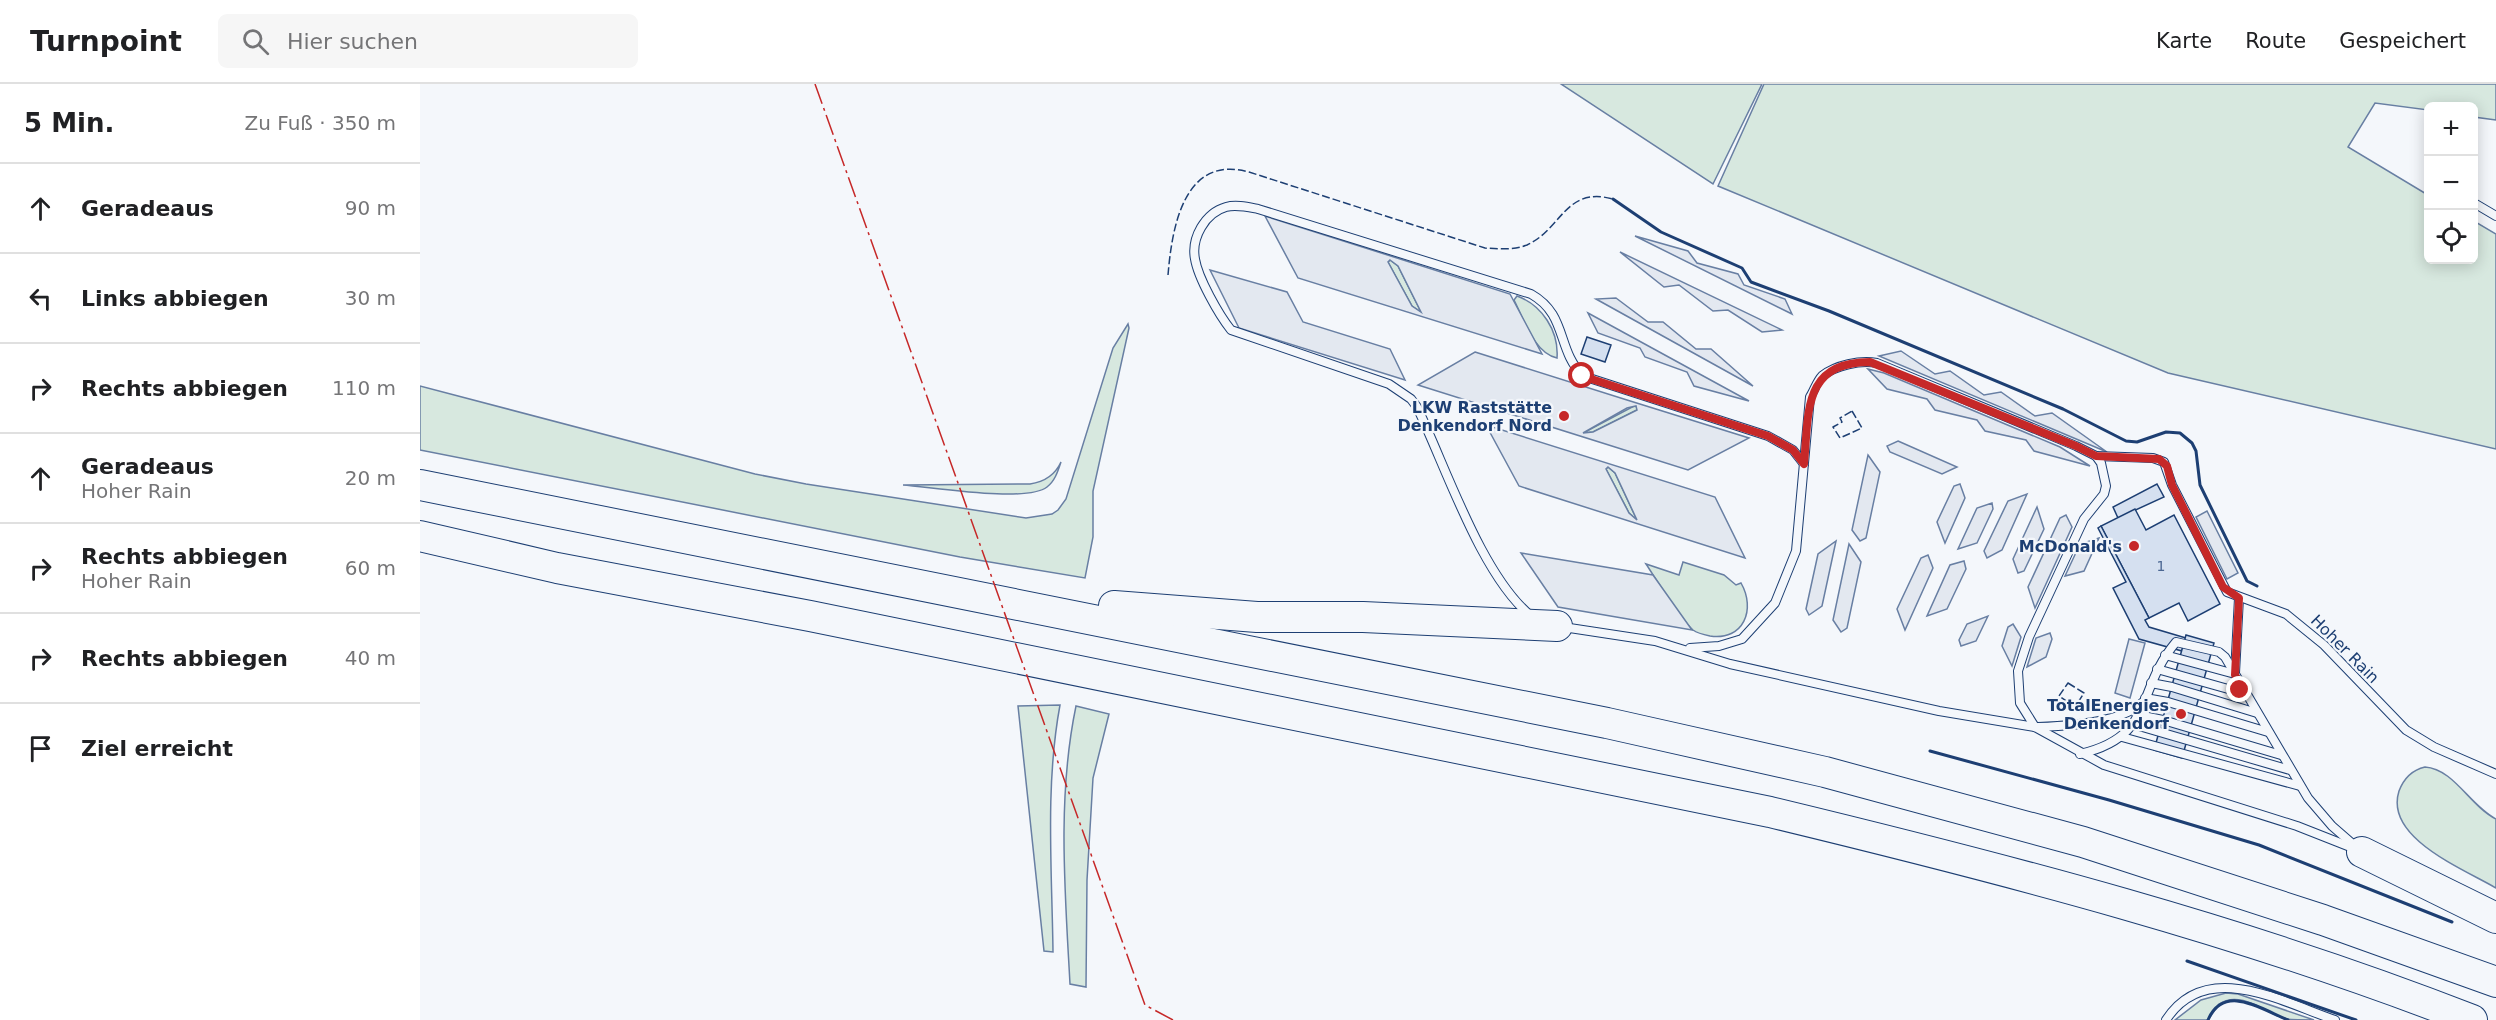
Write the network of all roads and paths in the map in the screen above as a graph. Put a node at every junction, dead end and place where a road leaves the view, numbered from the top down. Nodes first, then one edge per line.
1 (2478, 205) edge
2 (2496, 216) edge
3 (2096, 456) junction
4 (1804, 464) junction
5 (420, 486) edge
6 (420, 536) edge
7 (967, 594) junction
8 (2239, 598) junction
9 (1557, 626) junction
10 (1685, 648) junction
11 (2165, 655) junction
12 (2157, 669) junction
13 (2235, 675) junction
14 (2151, 683) junction
15 (2246, 694) junction
16 (2145, 699) junction
17 (2258, 713) junction
18 (2138, 715) junction
19 (2132, 726) junction
20 (2035, 727) junction
21 (2269, 732) junction
22 (2122, 737) junction
23 (2080, 754) junction
24 (2282, 755) junction
25 (2291, 771) junction
26 (2496, 774) edge
27 (2300, 786) junction
28 (2362, 852) junction
29 (2496, 918) edge
30 (2496, 982) edge
31 (2166, 1020) edge
32 (2335, 1020) edge
33 (2472, 1020) edge

1 - 2 lane
3 - 4 lane
3 - 8 lane, Hoher Rain
3 - 20 lane
4 - 9 lane
4 - 10 lane
5 - 7 highway
6 - 33 highway
7 - 9 highway
7 - 30 highway
8 - 13 lane
8 - 26 lane, Hoher Rain
9 - 10 lane
10 - 20 lane
11 - 12 lane
11 - 13 lane
11 - 13 lane
12 - 14 lane
12 - 15 lane
13 - 15 lane
14 - 16 lane
14 - 17 lane
15 - 17 lane
16 - 18 lane
16 - 20 lane
16 - 21 lane
17 - 21 lane
18 - 19 lane
18 - 24 lane
19 - 22 lane
19 - 25 lane
20 - 23 lane
21 - 24 lane
22 - 23 lane
22 - 27 lane
23 - 28 lane
24 - 25 lane
25 - 27 lane
27 - 28 lane
28 - 29 highway
31 - 32 lane

